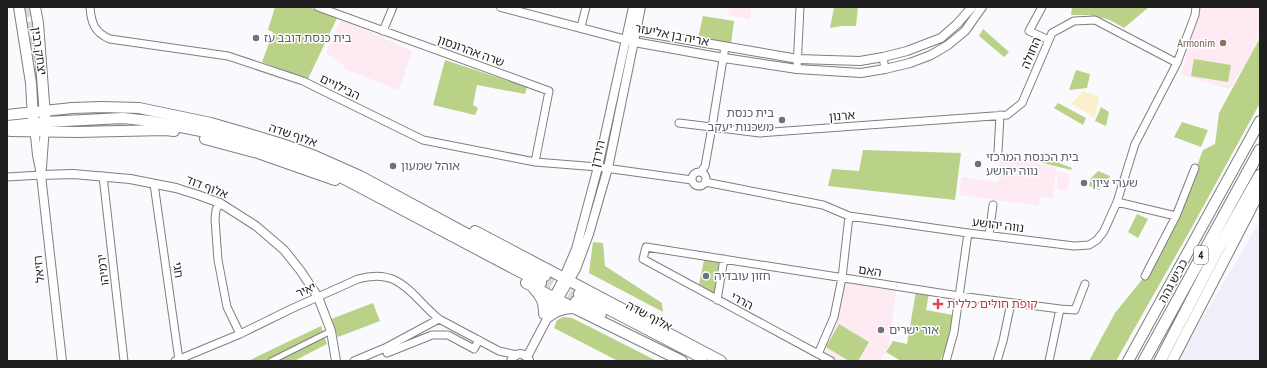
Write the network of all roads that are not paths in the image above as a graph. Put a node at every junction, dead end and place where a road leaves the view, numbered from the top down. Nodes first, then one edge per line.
1 (19, 7) edge
2 (35, 7) edge
3 (90, 7) edge
4 (318, 7) edge
5 (393, 7) edge
6 (501, 7) edge
7 (586, 7) edge
8 (633, 7) edge
9 (641, 7) edge
10 (800, 7) edge
11 (972, 7) edge
12 (982, 7) edge
13 (1042, 7) edge
14 (1196, 7) edge
15 (581, 27) junction
16 (383, 31) junction
17 (636, 31) junction
18 (630, 40) junction
19 (1049, 40) junction
20 (725, 47) junction
21 (883, 57) junction
22 (724, 58) junction
23 (798, 58) junction
24 (1178, 63) junction
25 (797, 69) junction
26 (885, 70) junction
27 (45, 111) junction
28 (7, 115) edge
29 (1003, 115) junction
30 (1260, 121) edge
31 (33, 122) junction
32 (679, 122) dead end
33 (164, 124) junction
34 (125, 125) tunnel mouth
35 (7, 126) edge
36 (45, 127) junction
37 (712, 127) junction
38 (7, 130) edge
39 (1260, 150) edge
40 (998, 152) dead end
41 (315, 161) junction
42 (535, 162) junction
43 (598, 167) junction
44 (608, 168) junction
45 (1195, 168) dead end
46 (701, 172) junction
47 (41, 175) junction
48 (1260, 175) edge
49 (103, 176) junction
50 (7, 177) edge
51 (692, 180) junction
52 (705, 182) junction
53 (154, 184) junction
54 (348, 185) junction
55 (1260, 191) edge
56 (1260, 194) edge
57 (1116, 202) junction
58 (220, 203) junction
59 (993, 205) dead end
60 (1249, 211) junction
61 (849, 216) junction
62 (1176, 216) junction
63 (968, 233) junction
64 (989, 235) junction
65 (643, 259) joint
66 (724, 259) junction
67 (1145, 276) dead end
68 (842, 278) junction
69 (567, 279) junction
70 (543, 280) tunnel mouth
71 (528, 284) junction
72 (1085, 284) dead end
73 (959, 296) junction
74 (318, 297) junction
75 (556, 299) junction
76 (718, 300) junction
77 (576, 301) junction
78 (1010, 302) junction
79 (1060, 309) junction
80 (546, 315) junction
81 (439, 319) junction
82 (331, 331) junction
83 (240, 334) junction
84 (479, 340) junction
85 (386, 351) junction
86 (818, 354) junction
87 (519, 358) edge
88 (62, 361) edge
89 (124, 361) edge
90 (177, 361) edge
91 (271, 361) edge
92 (336, 361) edge
93 (354, 361) edge
94 (390, 361) edge
95 (682, 361) edge
96 (690, 361) edge
97 (708, 361) edge
98 (721, 361) edge
99 (831, 361) edge
100 (946, 361) edge
101 (997, 361) edge
102 (1049, 361) edge
103 (1128, 361) edge
104 (1144, 361) edge
105 (1160, 361) edge
106 (1172, 361) edge

1 - 31 main road, יצחק רבין
2 - 27 main road, יצחק רבין
3 - 42 street, הבילויים
4 - 16 street, שרה אהרונסון
5 - 16 street
6 - 15 street
7 - 15 street
8 - 18 street, הירדן
9 - 17 street
10 - 23 street
11 - 21 street, אריה בן אליעזר
12 - 26 street, אריה בן אליעזר
13 - 19 street
14 - 24 street, נווה יהושע
15 - 18 street
16 - 42 street, שרה אהרונסון
17 - 18 street, אריה בן אליעזר
17 - 20 street, אריה בן אליעזר
18 - 22 street, אריה בן אליעזר
18 - 43 street, הירדן
18 - 44 street, הירדן
19 - 24 street, החולה
19 - 29 street, החולה
20 - 22 street
20 - 23 street, אריה בן אליעזר
21 - 23 street, אריה בן אליעזר
21 - 26 street
22 - 25 street, אריה בן אליעזר
22 - 37 street
23 - 25 street
24 - 57 street, נווה יהושע
25 - 26 street, אריה בן אליעזר
27 - 31 main road, אלוף שדה
27 - 36 main road, יצחק רבין
27 - 41 main road, אלוף שדה
28 - 31 main road, אלוף שדה
29 - 37 street, ארנון
29 - 40 street
30 - 103 main road
31 - 35 main road, אלוף שדה
31 - 36 main road, אלוף שדה
31 - 38 main road
31 - 47 street, רזיאל
32 - 37 street, ארנון
33 - 34 main road
33 - 36 main road, אלוף שדה
33 - 41 main road, אלוף שדה
36 - 47 street, רזיאל
36 - 54 main road
37 - 46 street
39 - 104 highway, כביש גהה / 4
41 - 54 main road
41 - 69 main road
41 - 70 main road, אלוף שדה
42 - 43 street, הבילויים
43 - 44 street
43 - 69 street, הירדן
44 - 51 street
44 - 69 street, הירדן
45 - 62 street
46 - 51 street
46 - 52 street
47 - 49 street, אלוף דוד
47 - 50 street, אלוף דוד
47 - 88 street, רזיאל
48 - 105 highway, כביש גהה / 4
49 - 53 street, אלוף דוד
49 - 89 street, ירמיהו
51 - 52 street
52 - 61 street, נווה יהושע
53 - 58 street, אלוף דוד
53 - 90 street, חגי
54 - 71 main road
55 - 60 main road
56 - 60 main road
57 - 62 street
57 - 64 street, נווה יהושע
58 - 74 street, אלוף דוד
58 - 83 street
59 - 64 street
60 - 106 main road
61 - 63 street, נווה יהושע
61 - 68 street
62 - 67 street
63 - 64 street, נווה יהושע
63 - 73 street
65 - 66 street, האם
65 - 76 street, הררי
66 - 68 street, האם
66 - 76 street
68 - 73 street, האם
68 - 86 street
69 - 75 street, הירדן
69 - 98 main road
71 - 75 main road
71 - 80 main road
72 - 79 street, האם
73 - 78 street, האם
73 - 100 street
74 - 81 street, יאיר
74 - 82 street, אלוף דוד
74 - 83 street, יאיר
75 - 77 main road
75 - 80 street, הירדן
76 - 86 street, הררי
77 - 80 main road
77 - 95 main road
77 - 96 main road, אלוף שדה
77 - 97 main road, אלוף שדה
78 - 79 street, האם
78 - 101 street
79 - 102 street
80 - 87 street, הירדן
81 - 84 street, יאיר
81 - 85 street
82 - 91 street
82 - 92 street, אלוף דוד
83 - 90 street, יאיר
84 - 85 street
84 - 87 street, יאיר
85 - 93 street
85 - 94 street
86 - 99 street, הררי

